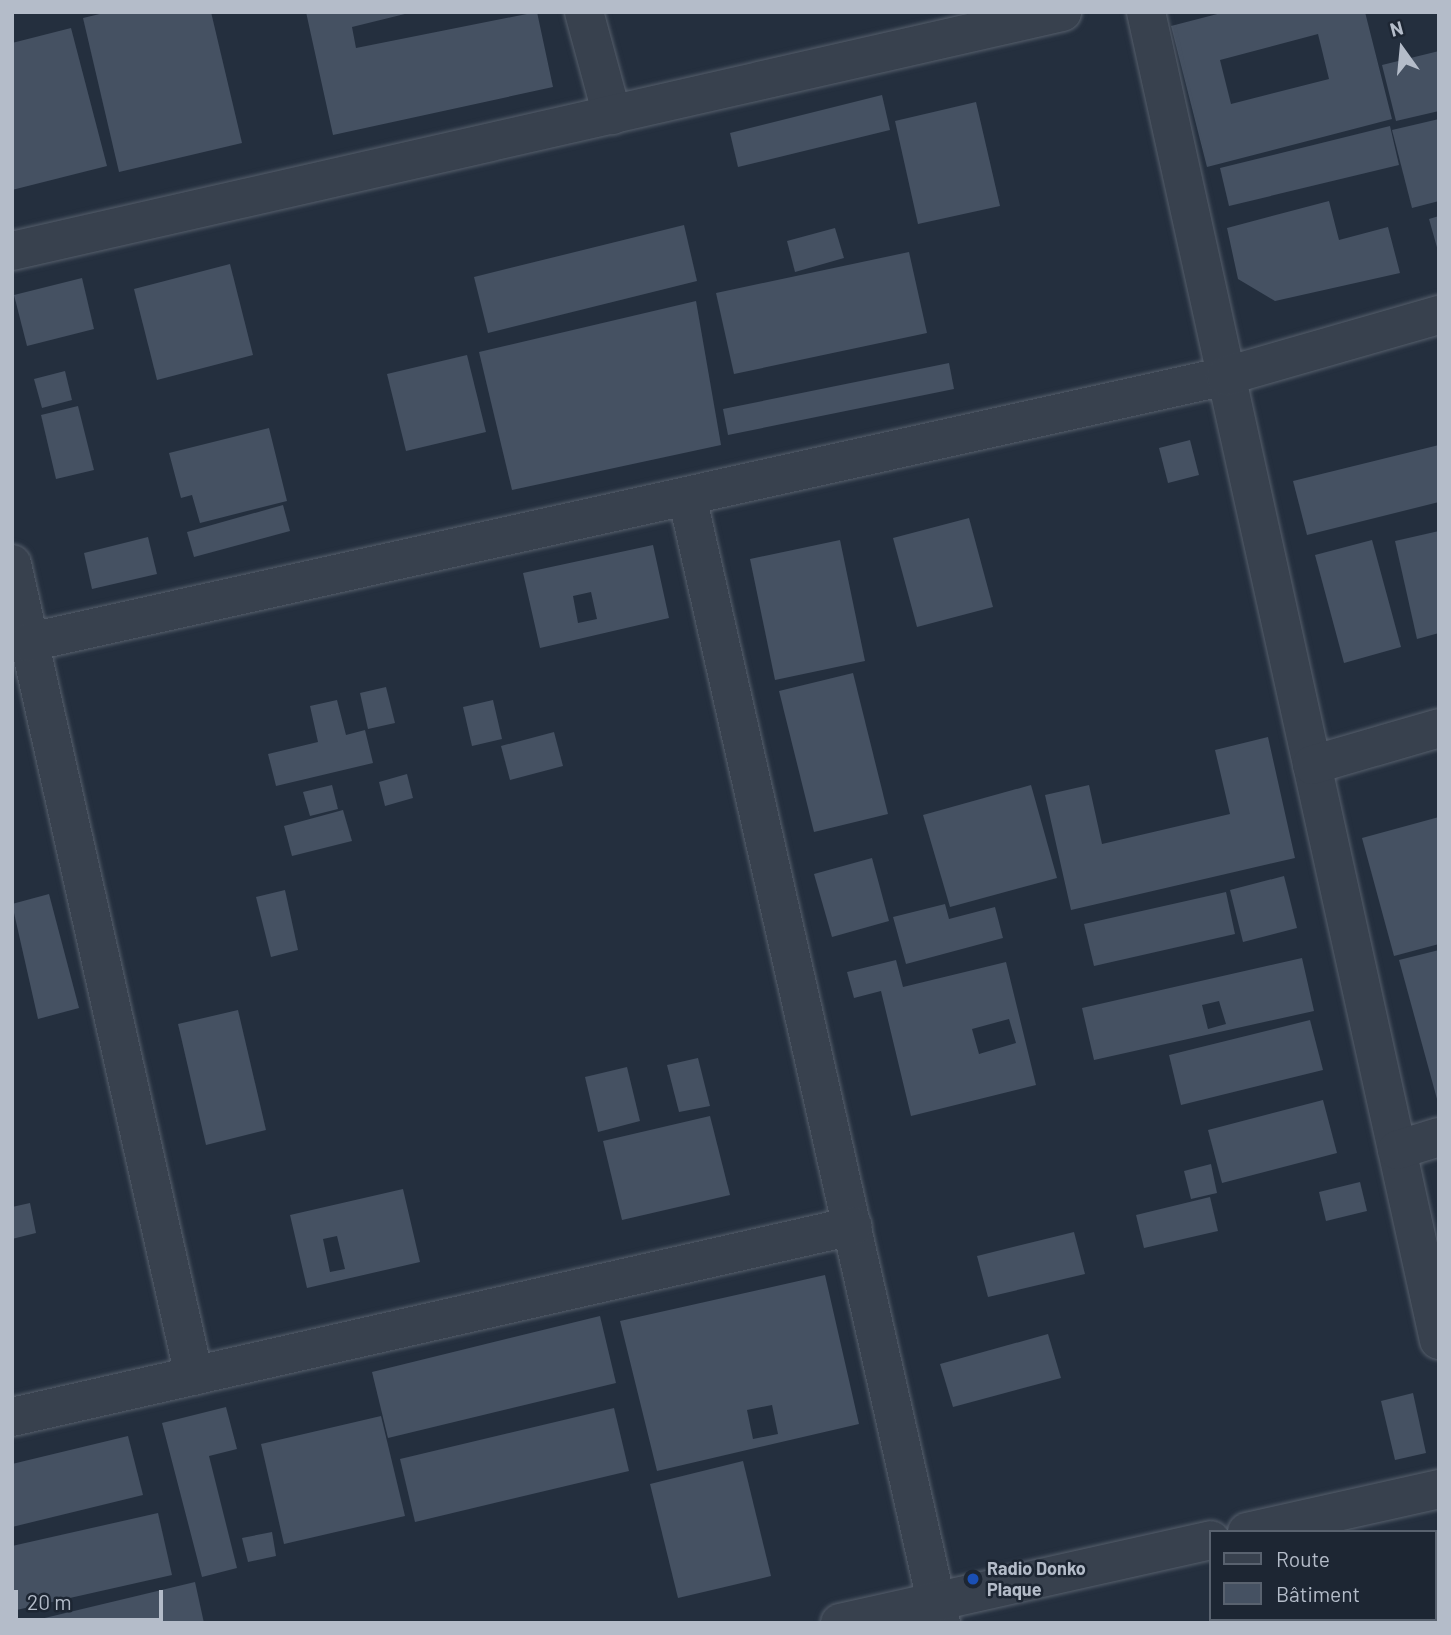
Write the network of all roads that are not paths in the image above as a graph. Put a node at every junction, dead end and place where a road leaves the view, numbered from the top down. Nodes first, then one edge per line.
1 (584, 12) edge
2 (1062, 12) edge
3 (1146, 12) edge
4 (612, 115) junction
5 (12, 251) edge
6 (1439, 315) edge
7 (1226, 376) junction
8 (687, 496) junction
9 (12, 564) edge
10 (30, 642) junction
11 (1439, 728) edge
12 (1312, 765) junction
13 (1439, 1138) edge
14 (1397, 1150) junction
15 (853, 1226) junction
16 (1439, 1340) edge
17 (194, 1376) junction
18 (12, 1417) edge
19 (1439, 1489) edge
20 (1256, 1530) edge
21 (1210, 1540) edge
22 (938, 1612) edge
23 (840, 1623) edge

1 - 4 street
2 - 4 street
3 - 7 street
4 - 5 street
6 - 7 street
7 - 8 street
7 - 12 street
8 - 10 street
8 - 15 street
9 - 10 street
10 - 17 street
11 - 12 street
12 - 14 street
13 - 14 street
14 - 16 street
15 - 17 street
15 - 22 street
17 - 18 street
19 - 20 street
21 - 22 street
22 - 23 street

